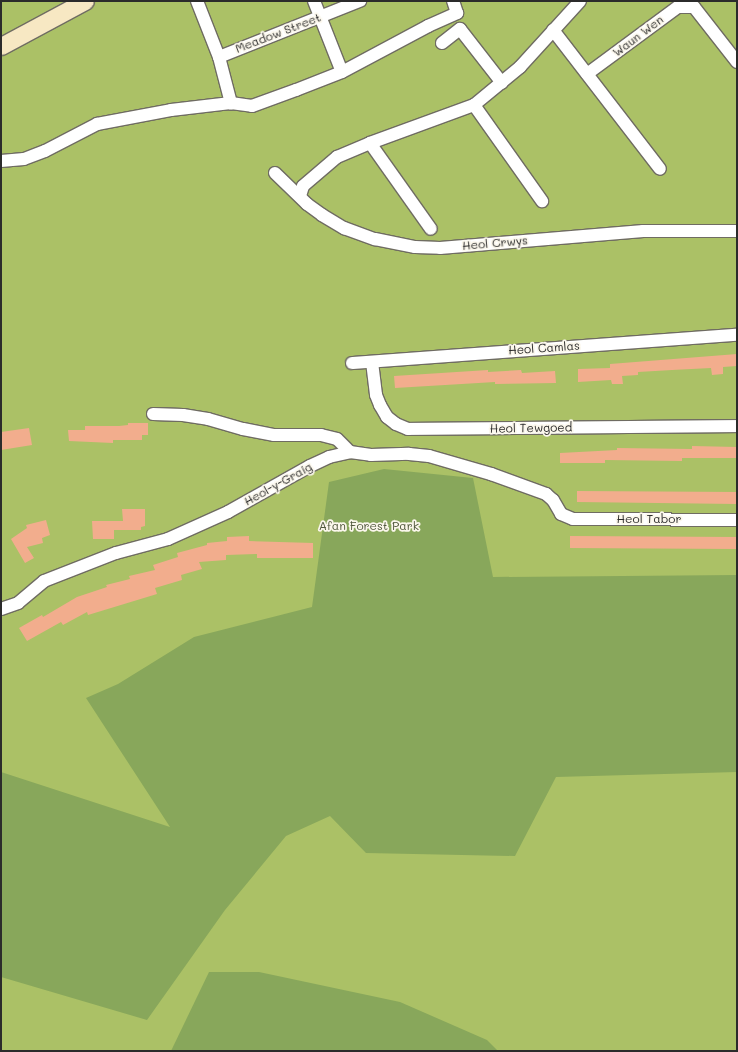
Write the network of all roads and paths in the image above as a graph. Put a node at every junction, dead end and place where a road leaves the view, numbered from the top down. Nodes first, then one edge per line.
1 (86, 1) edge
2 (196, 1) edge
3 (314, 1) edge
4 (360, 1) edge
5 (453, 1) edge
6 (580, 1) edge
7 (320, 17) junction
8 (553, 30) junction
9 (442, 43) dead end
10 (1, 46) edge
11 (218, 57) junction
12 (737, 62) edge
13 (342, 72) junction
14 (587, 74) junction
15 (502, 83) junction
16 (231, 103) junction
17 (474, 105) junction
18 (370, 143) junction
19 (1, 161) edge
20 (660, 169) dead end
21 (276, 173) dead end
22 (300, 196) junction
23 (542, 201) dead end
24 (431, 230) dead end
25 (737, 230) edge
26 (737, 335) edge
27 (372, 362) junction
28 (352, 363) dead end
29 (153, 414) dead end
30 (737, 426) edge
31 (350, 452) junction
32 (561, 514) joint
33 (737, 520) edge
34 (1, 609) edge

1 - 10 main road
2 - 11 street
3 - 7 street
4 - 7 street, Meadow Street
5 - 13 street
6 - 8 street
7 - 11 street, Meadow Street
7 - 13 street
8 - 14 street
8 - 15 street
9 - 15 street
11 - 16 street
12 - 14 street, Waun Wen
13 - 16 street
14 - 20 street
15 - 17 street
16 - 19 street
17 - 18 street
17 - 23 street
18 - 22 street
18 - 24 street
21 - 22 street, Heol Crwys
22 - 25 street, Heol Crwys
26 - 27 street, Heol Camlas
27 - 28 street, Heol Camlas
27 - 30 street, Heol Tewgoed
29 - 31 street
31 - 32 street, Heol-y-Graig
31 - 34 street, Heol-y-Graig
32 - 33 street, Heol Tabor

